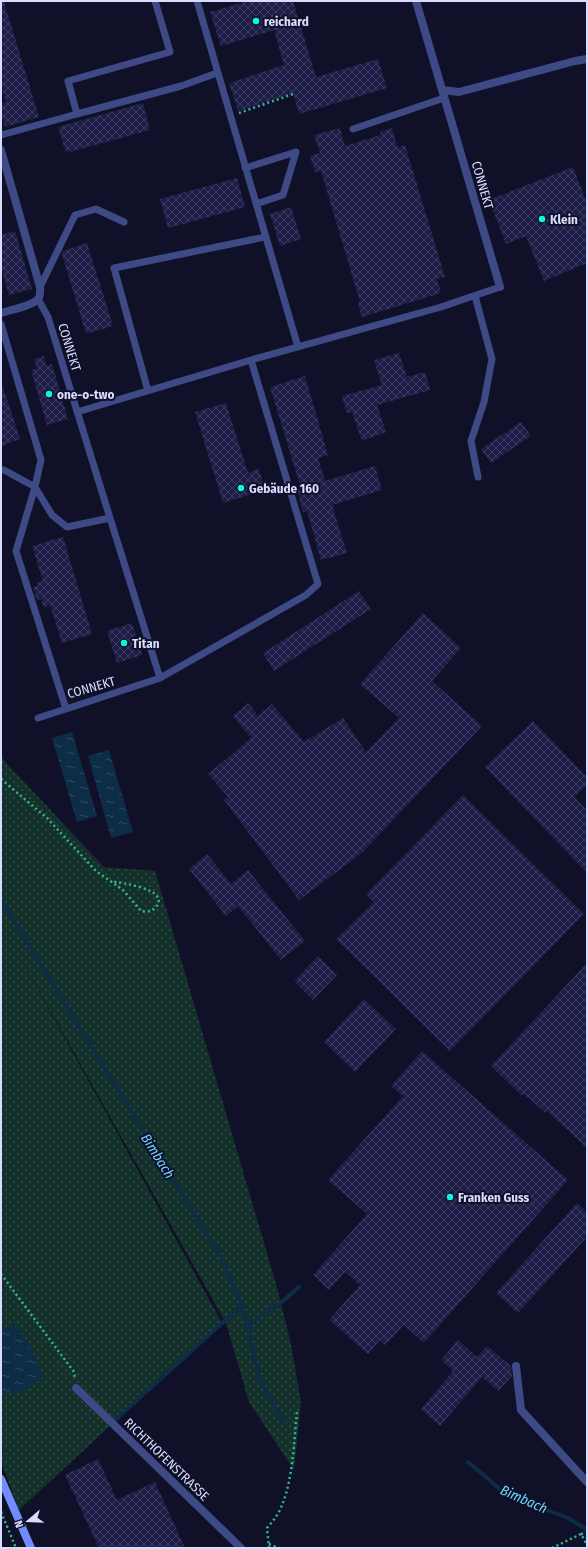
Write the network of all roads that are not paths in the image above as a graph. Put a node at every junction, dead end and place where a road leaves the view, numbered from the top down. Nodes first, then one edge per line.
1 (156, 1) edge
2 (197, 1) edge
3 (416, 1) edge
4 (587, 59) edge
5 (217, 72) junction
6 (443, 94) junction
7 (77, 114) junction
8 (353, 128) dead end
9 (1, 135) edge
10 (1, 150) edge
11 (245, 168) junction
12 (256, 204) junction
13 (124, 222) dead end
14 (265, 237) junction
15 (40, 287) junction
16 (500, 287) joint
17 (475, 296) junction
18 (38, 299) junction
19 (1, 313) edge
20 (1, 324) edge
21 (298, 347) junction
22 (251, 360) junction
23 (148, 391) junction
24 (77, 412) junction
25 (1, 470) edge
26 (478, 477) dead end
27 (35, 487) junction
28 (110, 518) junction
29 (160, 678) junction
30 (66, 709) junction
31 (38, 718) dead end
32 (516, 1366) dead end
33 (76, 1388) road end
34 (1, 1479) edge
35 (587, 1482) edge
36 (31, 1548) edge
37 (241, 1548) edge

1 - 7 lane
2 - 5 lane
3 - 6 street, CONNEKT
4 - 6 street
5 - 7 lane
5 - 11 lane
6 - 8 lane
6 - 16 street, CONNEKT
7 - 9 lane
10 - 15 street
11 - 12 lane
11 - 12 lane
12 - 14 lane
13 - 15 lane
14 - 21 lane
14 - 23 lane
15 - 18 street
16 - 17 lane
17 - 21 lane
17 - 26 lane
18 - 19 street
18 - 24 lane, CONNEKT
20 - 27 lane, CONNEKT
21 - 22 lane
22 - 23 lane
22 - 29 lane
23 - 24 lane
24 - 28 lane, CONNEKT
25 - 27 lane
27 - 28 lane
27 - 30 lane, CONNEKT
28 - 29 lane, CONNEKT
29 - 30 lane, CONNEKT
30 - 31 lane
32 - 35 street
33 - 37 street, RICHTHOFENSTRASSE
34 - 36 main road

